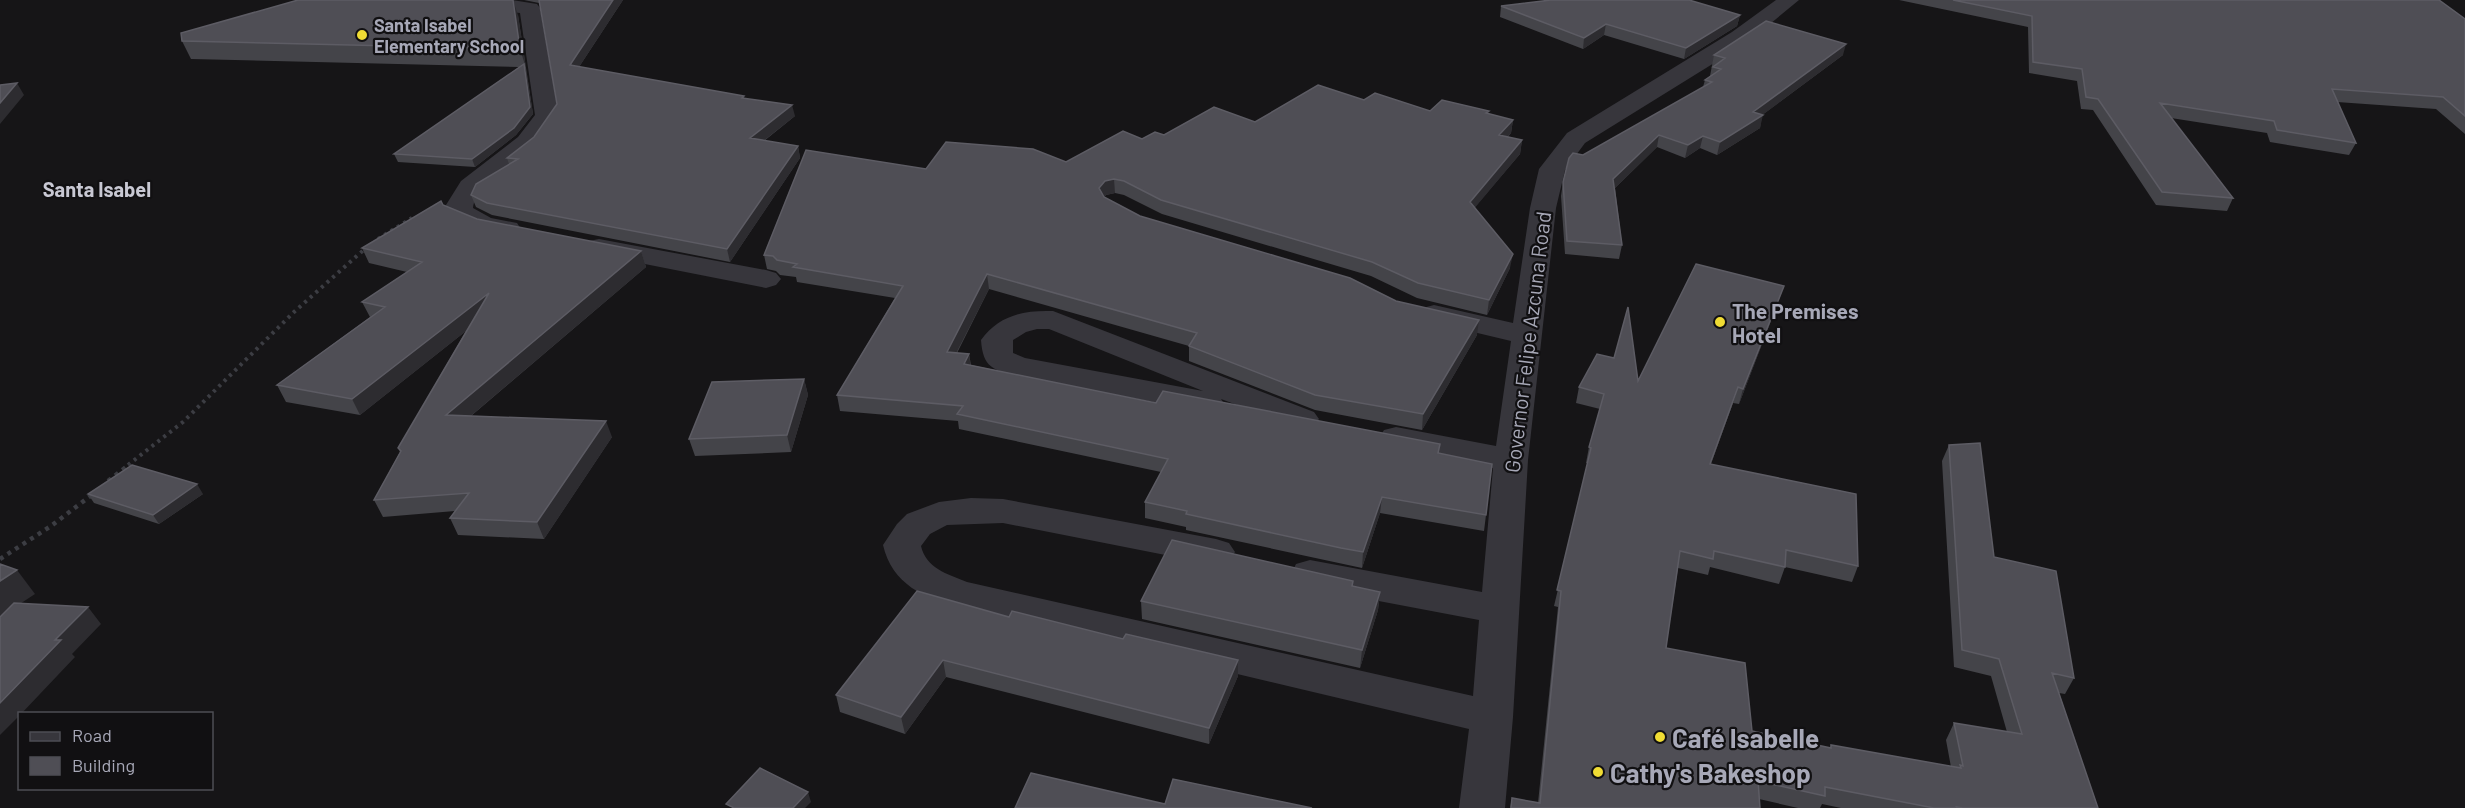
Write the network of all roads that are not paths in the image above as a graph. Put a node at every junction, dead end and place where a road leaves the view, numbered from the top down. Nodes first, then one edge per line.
1 (451, 0) edge
2 (1789, 0) edge
3 (528, 233) edge
4 (573, 242) edge
5 (766, 279) dead end
6 (1406, 308) edge
7 (1526, 335) junction
8 (1302, 419) junction
9 (1337, 426) edge
10 (1371, 433) edge
11 (1511, 460) junction
12 (1500, 610) junction
13 (1492, 717) junction
14 (1482, 808) edge

1 - 3 street
2 - 7 street, Governor Felipe Azcuna Road
4 - 5 street
6 - 7 street
7 - 11 street, Governor Felipe Azcuna Road
8 - 8 street
8 - 9 street
10 - 11 street
11 - 12 street, Governor Felipe Azcuna Road
12 - 13 street, Governor Felipe Azcuna Road
12 - 13 street
13 - 14 street, Governor Felipe Azcuna Road

